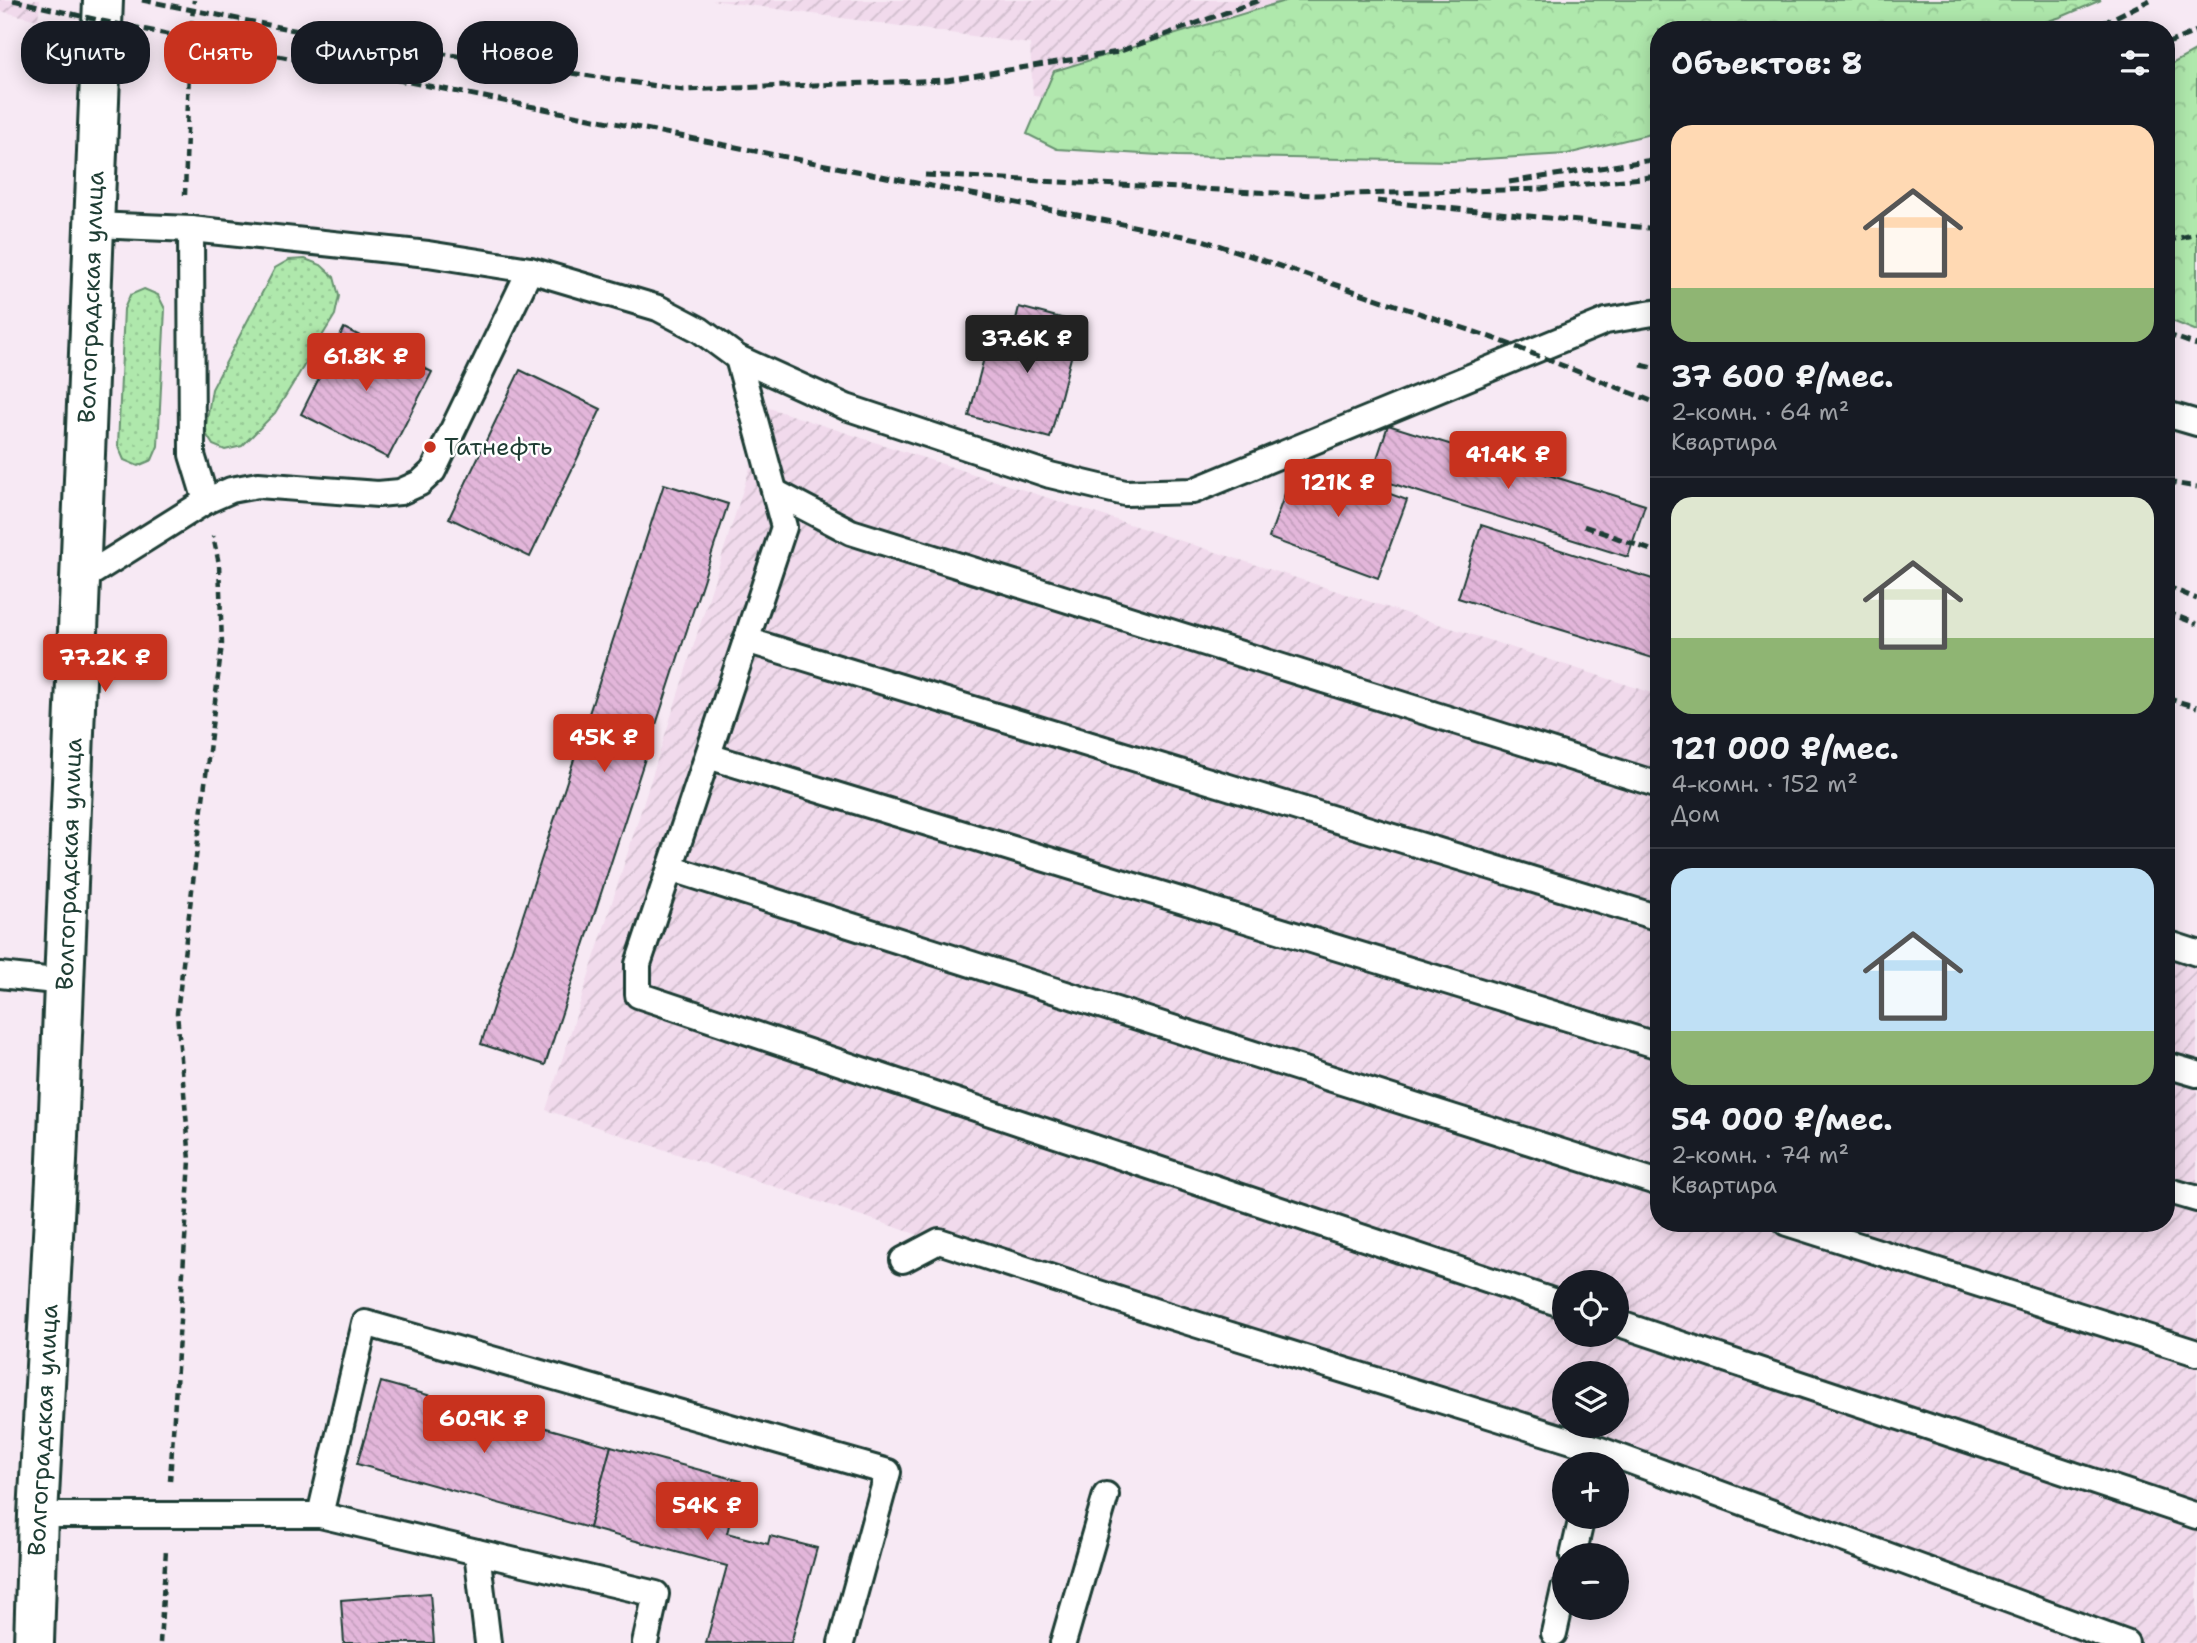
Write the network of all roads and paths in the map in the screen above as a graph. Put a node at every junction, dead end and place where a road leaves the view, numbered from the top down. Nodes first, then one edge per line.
1 (103, 0) edge
2 (194, 0) edge
3 (94, 225) junction
4 (191, 229) junction
5 (530, 270) junction
6 (1650, 314) edge
7 (738, 358) junction
8 (2175, 417) edge
9 (2197, 423) edge
10 (775, 492) junction
11 (206, 501) junction
12 (80, 580) junction
13 (746, 640) junction
14 (708, 756) junction
15 (1650, 782) edge
16 (670, 868) junction
17 (1650, 915) edge
18 (2175, 946) edge
19 (2197, 953) edge
20 (0, 975) edge
21 (64, 982) junction
22 (1650, 1042) edge
23 (2175, 1068) edge
24 (2197, 1074) edge
25 (1650, 1180) edge
26 (2175, 1193) edge
27 (2197, 1199) edge
28 (1815, 1232) edge
29 (903, 1260) dead end
30 (1552, 1301) edge
31 (1629, 1326) edge
32 (2197, 1353) edge
33 (1581, 1452) edge
34 (1629, 1469) edge
35 (1106, 1495) dead end
36 (38, 1515) junction
37 (168, 1515) junction
38 (320, 1516) junction
39 (2197, 1517) edge
40 (477, 1552) junction
41 (1557, 1620) edge
42 (1554, 1633) dead end
43 (34, 1643) edge
44 (160, 1643) edge
45 (488, 1643) edge
46 (645, 1643) edge
47 (841, 1643) edge
48 (1063, 1643) edge
49 (2126, 1643) edge

1 - 3 main road, Волгоградская улица
2 - 4 path
3 - 4 lane
3 - 12 main road, Волгоградская улица
4 - 5 lane
4 - 11 lane
5 - 7 lane
5 - 11 lane
6 - 7 lane
7 - 10 lane
8 - 9 lane
10 - 13 lane
10 - 15 lane
11 - 12 lane
11 - 37 path
12 - 21 main road, Волгоградская улица
13 - 14 lane
13 - 17 lane
14 - 16 lane
14 - 22 lane
16 - 25 lane
16 - 30 lane
18 - 19 lane
20 - 21 lane
21 - 36 main road, Волгоградская улица
23 - 24 lane
26 - 27 lane
28 - 32 lane
29 - 33 lane
31 - 39 lane
34 - 49 lane
35 - 48 lane
36 - 37 lane
36 - 43 main road, Волгоградская улица
37 - 38 lane
37 - 44 path
38 - 40 lane
38 - 47 lane
40 - 45 lane
40 - 46 lane
41 - 42 lane

